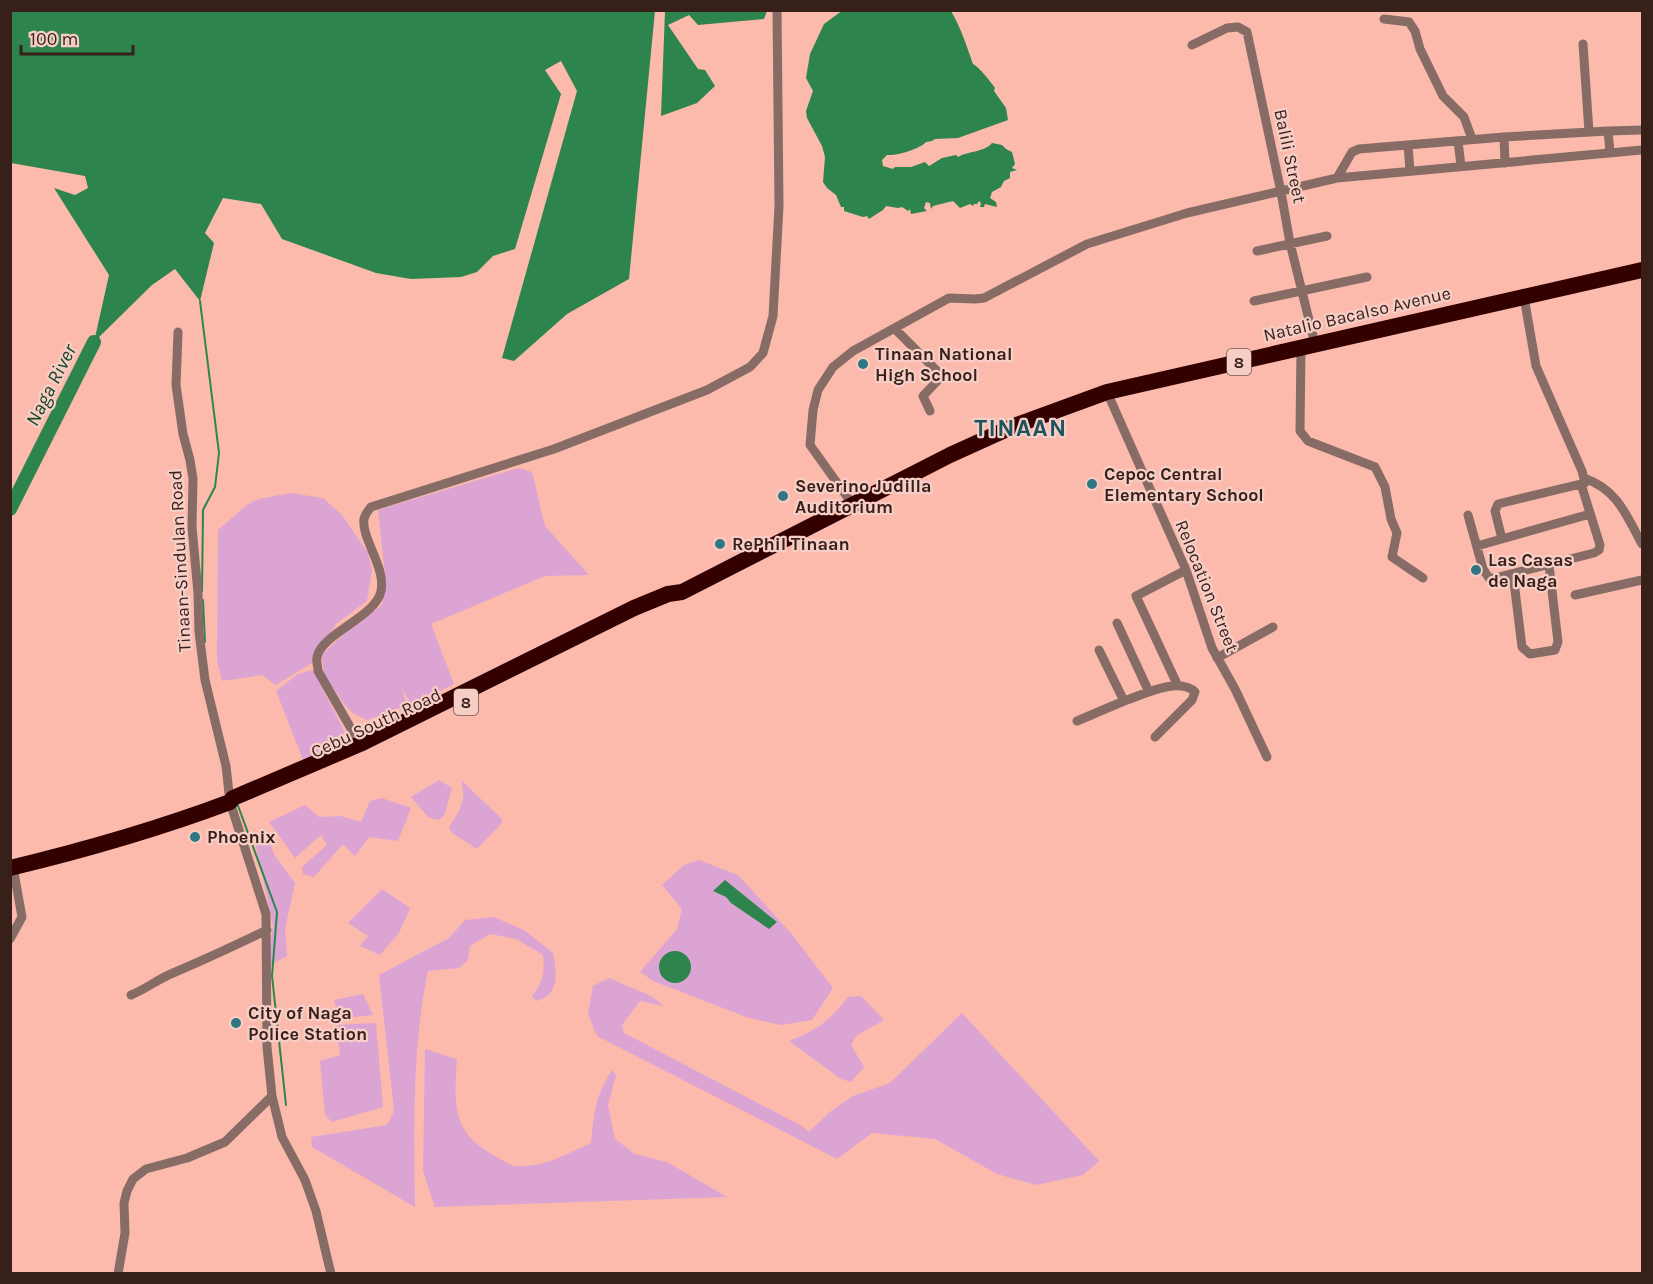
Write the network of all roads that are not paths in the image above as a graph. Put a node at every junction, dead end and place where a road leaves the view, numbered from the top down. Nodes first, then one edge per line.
1 (777, 10) edge
2 (1384, 19) dead end
3 (1583, 44) dead end
4 (1192, 45) dead end
5 (1642, 130) edge
6 (1608, 131) junction
7 (1589, 132) junction
8 (1504, 137) junction
9 (1472, 140) junction
10 (1458, 141) junction
11 (1408, 145) junction
12 (1642, 150) edge
13 (1610, 152) junction
14 (1506, 163) junction
15 (1461, 166) junction
16 (1410, 171) junction
17 (1337, 178) junction
18 (1281, 192) junction
19 (1327, 236) dead end
20 (1290, 243) junction
21 (1257, 251) dead end
22 (1642, 270) edge
23 (1367, 277) dead end
24 (1302, 290) junction
25 (1524, 297) junction
26 (1254, 301) dead end
27 (895, 329) junction
28 (178, 332) dead end
29 (1308, 346) junction
30 (1107, 392) junction
31 (930, 411) dead end
32 (1583, 482) junction
33 (853, 505) junction
34 (1590, 514) junction
35 (1468, 515) dead end
36 (1502, 539) junction
37 (1642, 544) edge
38 (1477, 546) junction
39 (1549, 565) junction
40 (1186, 570) junction
41 (1513, 574) junction
42 (1423, 578) dead end
43 (1642, 580) edge
44 (1575, 595) dead end
45 (1117, 623) dead end
46 (1273, 627) dead end
47 (1099, 650) dead end
48 (1217, 658) junction
49 (1177, 684) junction
50 (1149, 692) junction
51 (1124, 701) junction
52 (1077, 721) dead end
53 (1155, 737) dead end
54 (361, 747) junction
55 (1267, 757) dead end
56 (237, 800) junction
57 (12, 868) edge
58 (267, 930) junction
59 (10, 939) edge
60 (131, 995) dead end
61 (273, 1096) junction
62 (118, 1274) edge
63 (330, 1274) edge

1 - 54 street
2 - 9 street
3 - 7 street
4 - 18 street, Balili Street
5 - 6 street
6 - 7 street
6 - 13 street
7 - 8 street
8 - 9 street
8 - 14 street
9 - 10 street
10 - 11 street
10 - 15 street
11 - 16 street
11 - 17 street
12 - 13 street
13 - 14 street
14 - 15 street
15 - 16 street
16 - 17 street
17 - 18 street
18 - 20 street, Balili Street
18 - 27 street
19 - 20 street
20 - 21 street
20 - 24 street, Balili Street
22 - 25 highway, Natalio Bacalso Avenue / 8
23 - 24 street
24 - 26 street
24 - 29 street, Balili Street
25 - 29 highway, Natalio Bacalso Avenue / 8
25 - 32 street
27 - 31 street
27 - 33 street
28 - 56 street, Tinaan-Sindulan Road
29 - 30 highway, Natalio Bacalso Avenue / 8
29 - 42 street, Balili Street
30 - 33 highway, Natalio Bacalso Avenue / 8
30 - 40 street, Relocation Street
32 - 34 street
32 - 36 street
32 - 37 street
33 - 54 highway, Cebu South Road / 8
34 - 36 street
34 - 39 street
35 - 38 street
36 - 38 street
38 - 41 street
39 - 41 street
39 - 41 street
40 - 48 street, Relocation Street
40 - 49 street
43 - 44 street
45 - 50 street
46 - 48 street
47 - 51 street
48 - 55 street, Relocation Street
49 - 50 street
49 - 53 street
50 - 51 street
51 - 52 street
54 - 56 highway, Cebu South Road / 8
56 - 57 highway, Cebu South Road / 8
56 - 58 street, Tinaan-Sindulan Road
57 - 59 street
58 - 60 street
58 - 61 street, Tinaan-Sindulan Road
61 - 62 street
61 - 63 street, Tinaan-Sindulan Road

